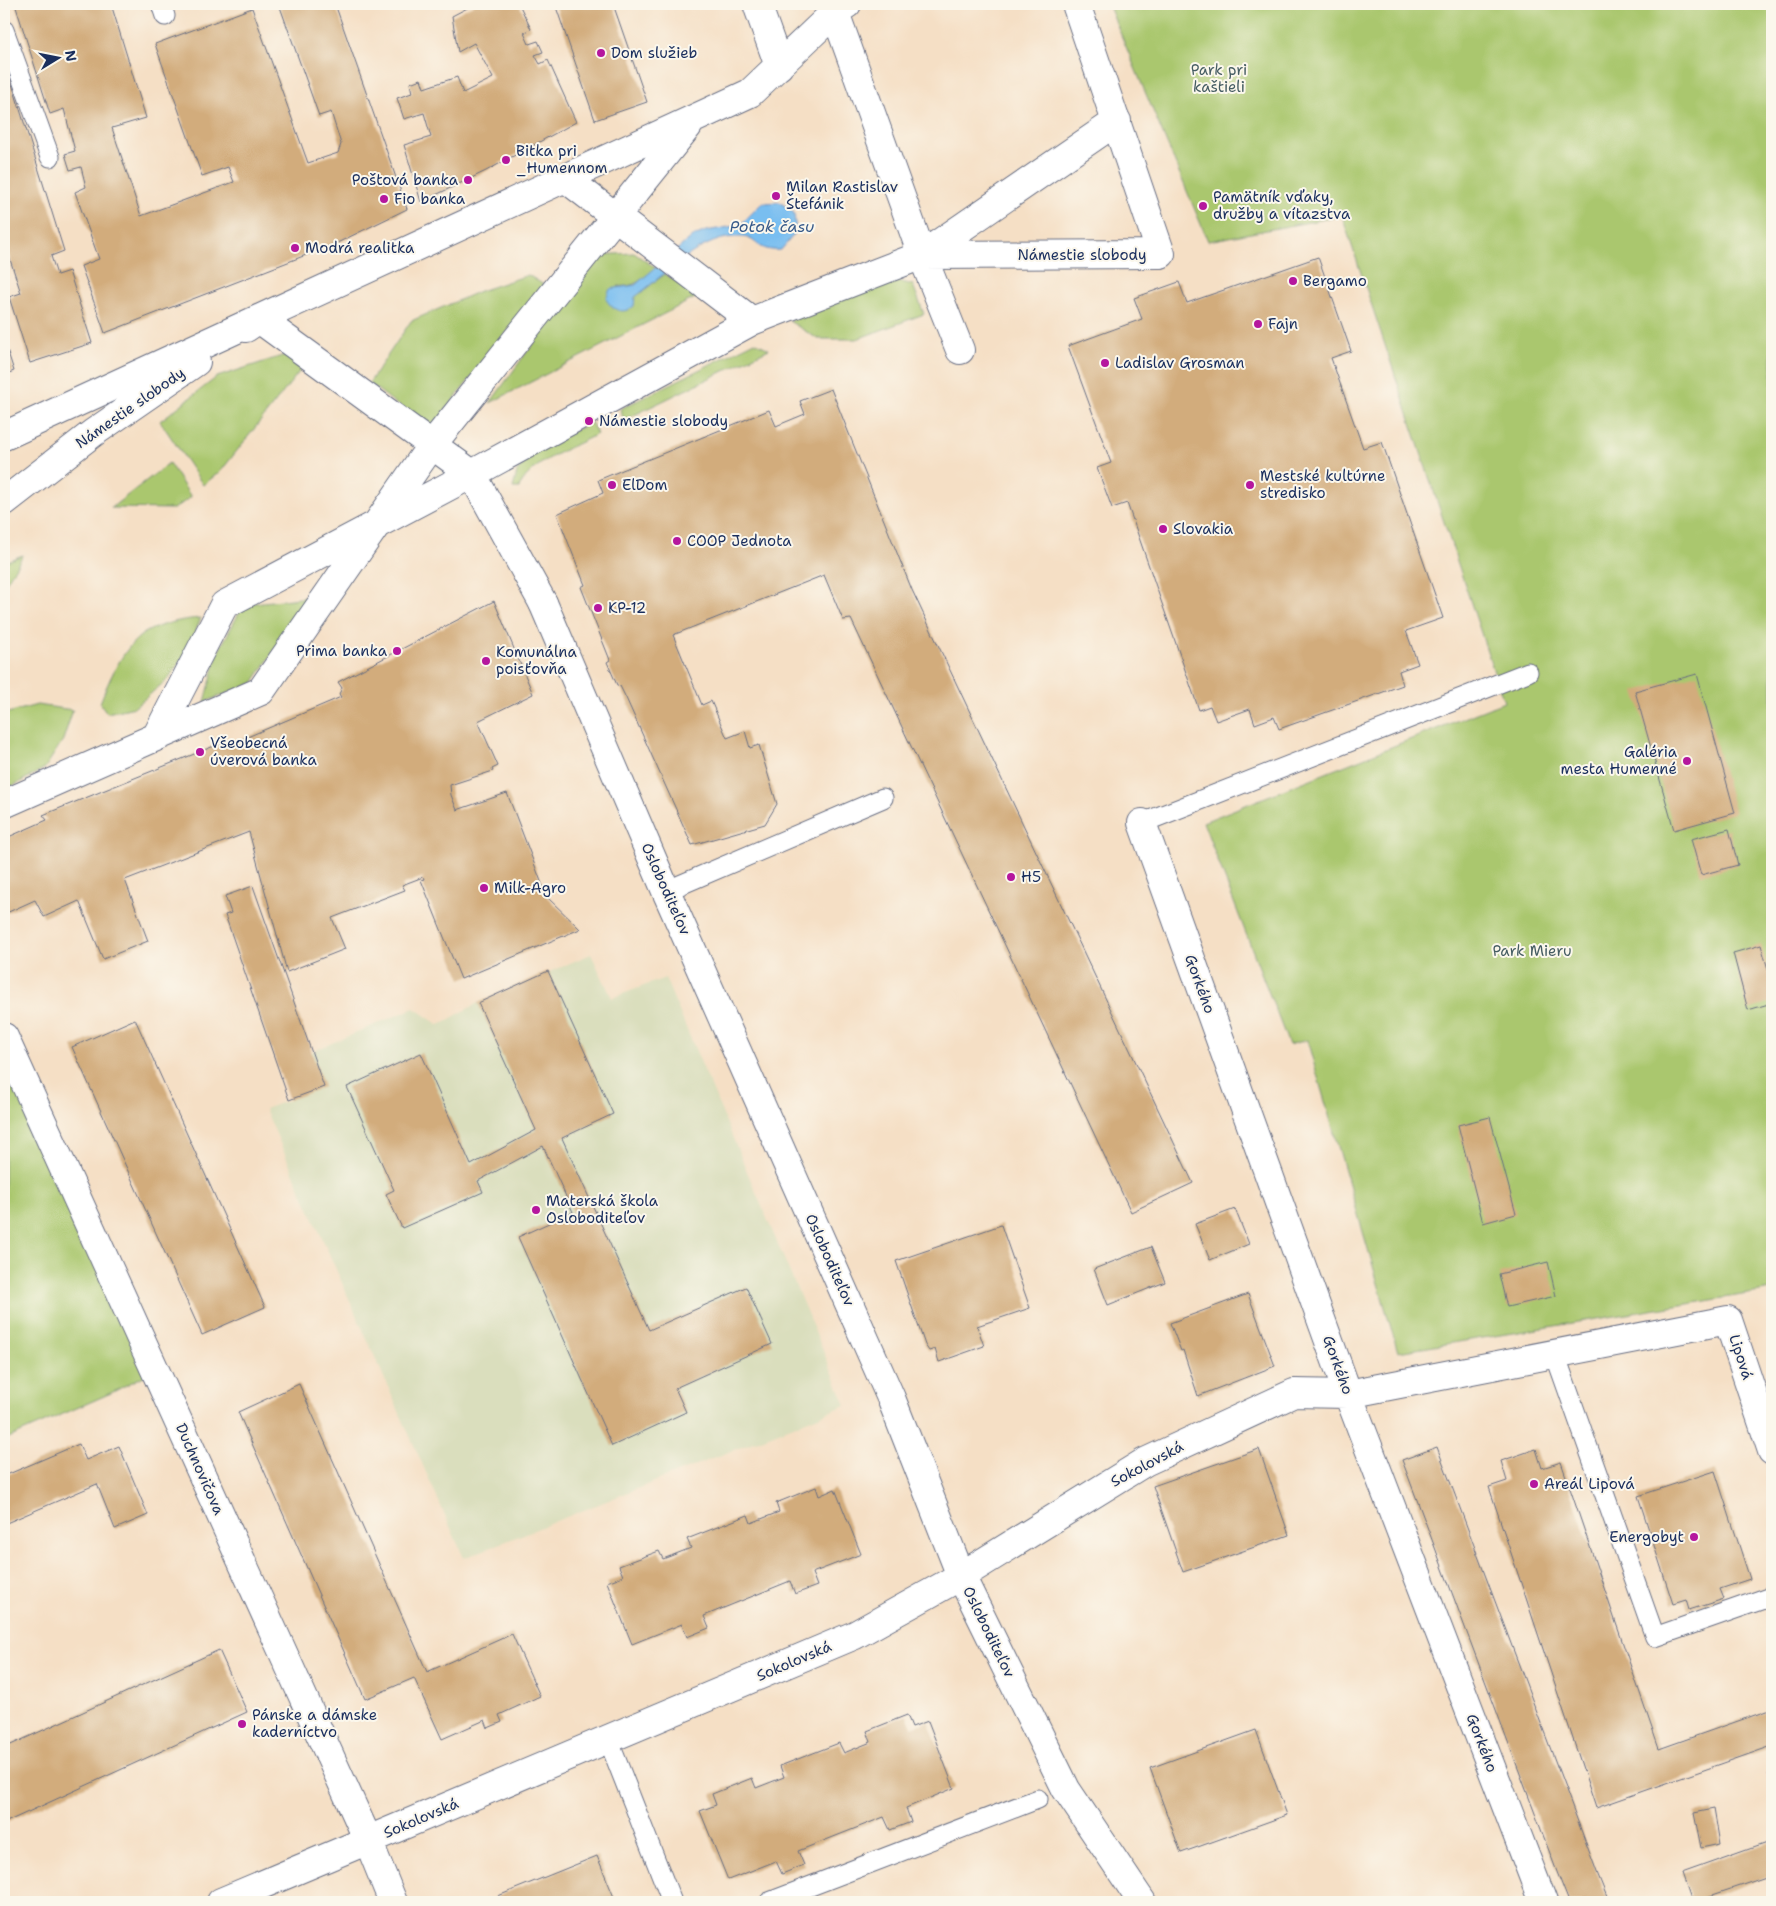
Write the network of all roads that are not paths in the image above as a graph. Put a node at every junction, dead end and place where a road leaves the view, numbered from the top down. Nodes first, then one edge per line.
1 (1076, 4) edge
2 (758, 7) dead end
3 (838, 7) edge
4 (4, 30) edge
5 (779, 66) junction
6 (692, 121) junction
7 (1117, 121) junction
8 (50, 157) dead end
9 (565, 178) junction
10 (615, 216) junction
11 (922, 256) junction
12 (259, 319) junction
13 (752, 321) junction
14 (960, 350) dead end
15 (4, 436) edge
16 (432, 446) junction
17 (472, 474) junction
18 (4, 502) edge
19 (378, 524) junction
20 (1528, 672) dead end
21 (156, 737) junction
22 (883, 798) dead end
23 (4, 804) edge
24 (1142, 823) joint
25 (666, 891) junction
26 (4, 1036) edge
27 (1728, 1320) joint
28 (1555, 1354) junction
29 (1348, 1394) junction
30 (1772, 1451) edge
31 (961, 1576) junction
32 (1772, 1596) edge
33 (608, 1739) junction
34 (1038, 1799) dead end
35 (368, 1840) junction
36 (221, 1902) edge
37 (393, 1902) edge
38 (672, 1902) edge
39 (769, 1902) edge
40 (1142, 1902) edge
41 (1543, 1902) edge

1 - 7 street, Námestie slobody
2 - 5 street
3 - 5 street, Námestie slobody
3 - 11 street, Námestie slobody
4 - 8 lane
5 - 6 street, Námestie slobody
6 - 9 street, Námestie slobody
6 - 10 street, Námestie slobody
7 - 11 street, Námestie slobody
7 - 11 street, Námestie slobody
9 - 10 street
9 - 12 street, Námestie slobody
10 - 13 street
10 - 16 street, Námestie slobody
11 - 13 street, Námestie slobody
11 - 14 street, Námestie slobody
12 - 15 street, Námestie slobody
12 - 16 street
12 - 18 street, Námestie slobody
13 - 17 street, Námestie slobody
16 - 17 street
16 - 19 street, Námestie slobody
17 - 19 street, Námestie slobody
17 - 25 street, Osloboditeľov
19 - 21 street, Námestie slobody
19 - 21 street, Námestie slobody
20 - 24 lane
21 - 23 street, Námestie slobody
22 - 25 lane
24 - 29 street, Gorkého
25 - 31 street, Osloboditeľov
26 - 35 street, Duchnovičova
27 - 28 street, Sokolovská
27 - 30 street, Lipová
28 - 29 street, Sokolovská
28 - 32 lane
29 - 31 street, Sokolovská
29 - 41 street, Gorkého
31 - 33 street, Sokolovská
31 - 40 street, Osloboditeľov
33 - 35 street, Sokolovská
33 - 38 lane
34 - 39 lane
35 - 36 street, Sokolovská
35 - 37 street, Duchnovičova

